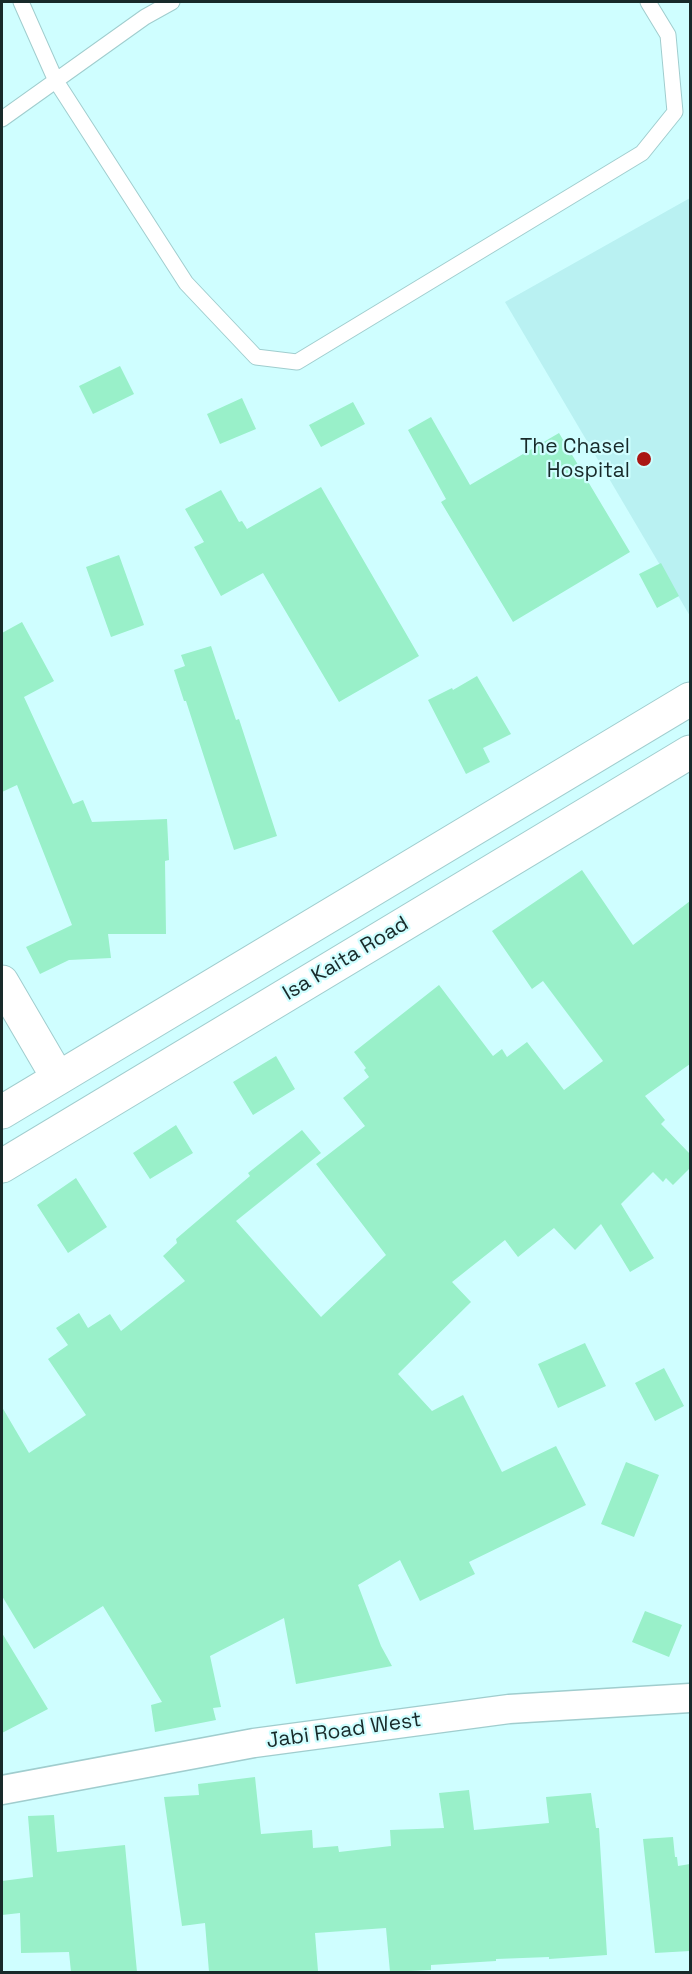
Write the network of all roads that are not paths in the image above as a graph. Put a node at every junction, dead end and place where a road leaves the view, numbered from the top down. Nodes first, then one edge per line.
1 (21, 2) edge
2 (172, 2) edge
3 (648, 2) edge
4 (56, 81) junction
5 (2, 119) edge
6 (690, 699) edge
7 (690, 752) edge
8 (2, 982) edge
9 (58, 1078) junction
10 (2, 1112) edge
11 (2, 1166) edge
12 (690, 1698) edge
13 (2, 1790) edge

1 - 4 lane
2 - 4 lane
3 - 4 lane
4 - 5 lane
6 - 9 main road
7 - 11 main road, Isa Kaita Road
8 - 9 main road
9 - 10 main road
12 - 13 street, Jabi Road West

